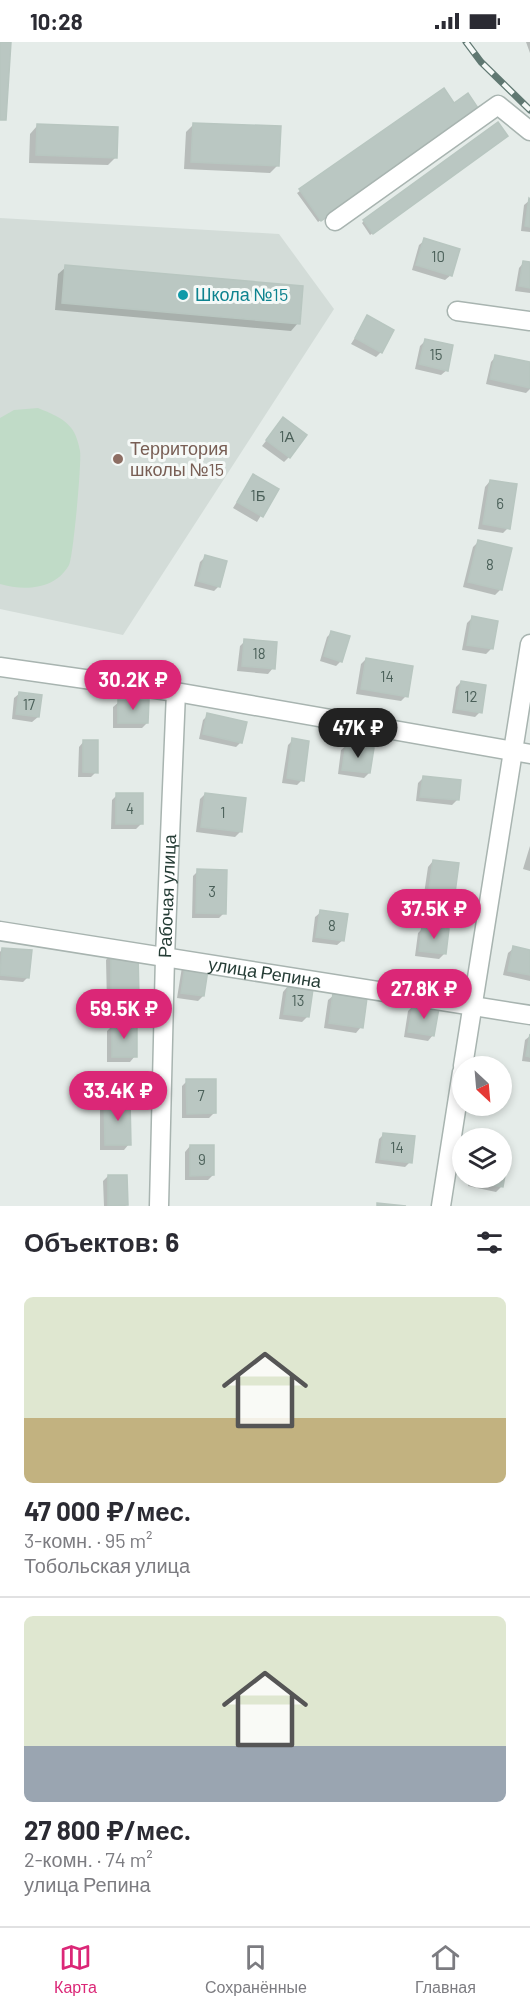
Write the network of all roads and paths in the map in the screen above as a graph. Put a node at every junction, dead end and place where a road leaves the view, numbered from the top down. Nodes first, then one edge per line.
1 (530, 131) edge
2 (335, 221) dead end
3 (457, 311) dead end
4 (530, 321) edge
5 (530, 644) edge
6 (0, 667) edge
7 (176, 692) junction
8 (521, 753) edge
9 (0, 931) edge
10 (165, 957) junction
11 (472, 1006) junction
12 (530, 1015) edge
13 (464, 1056) edge
14 (455, 1116) edge
15 (159, 1206) edge
16 (441, 1206) edge

1 - 2 street
3 - 4 street
5 - 8 street
6 - 7 street
7 - 8 street
7 - 10 street, Рабочая улица
8 - 11 street
9 - 10 street, улица Репина
10 - 11 street, улица Репина
10 - 15 street, Рабочая улица
11 - 12 street, улица Репина
11 - 13 street
14 - 16 street

